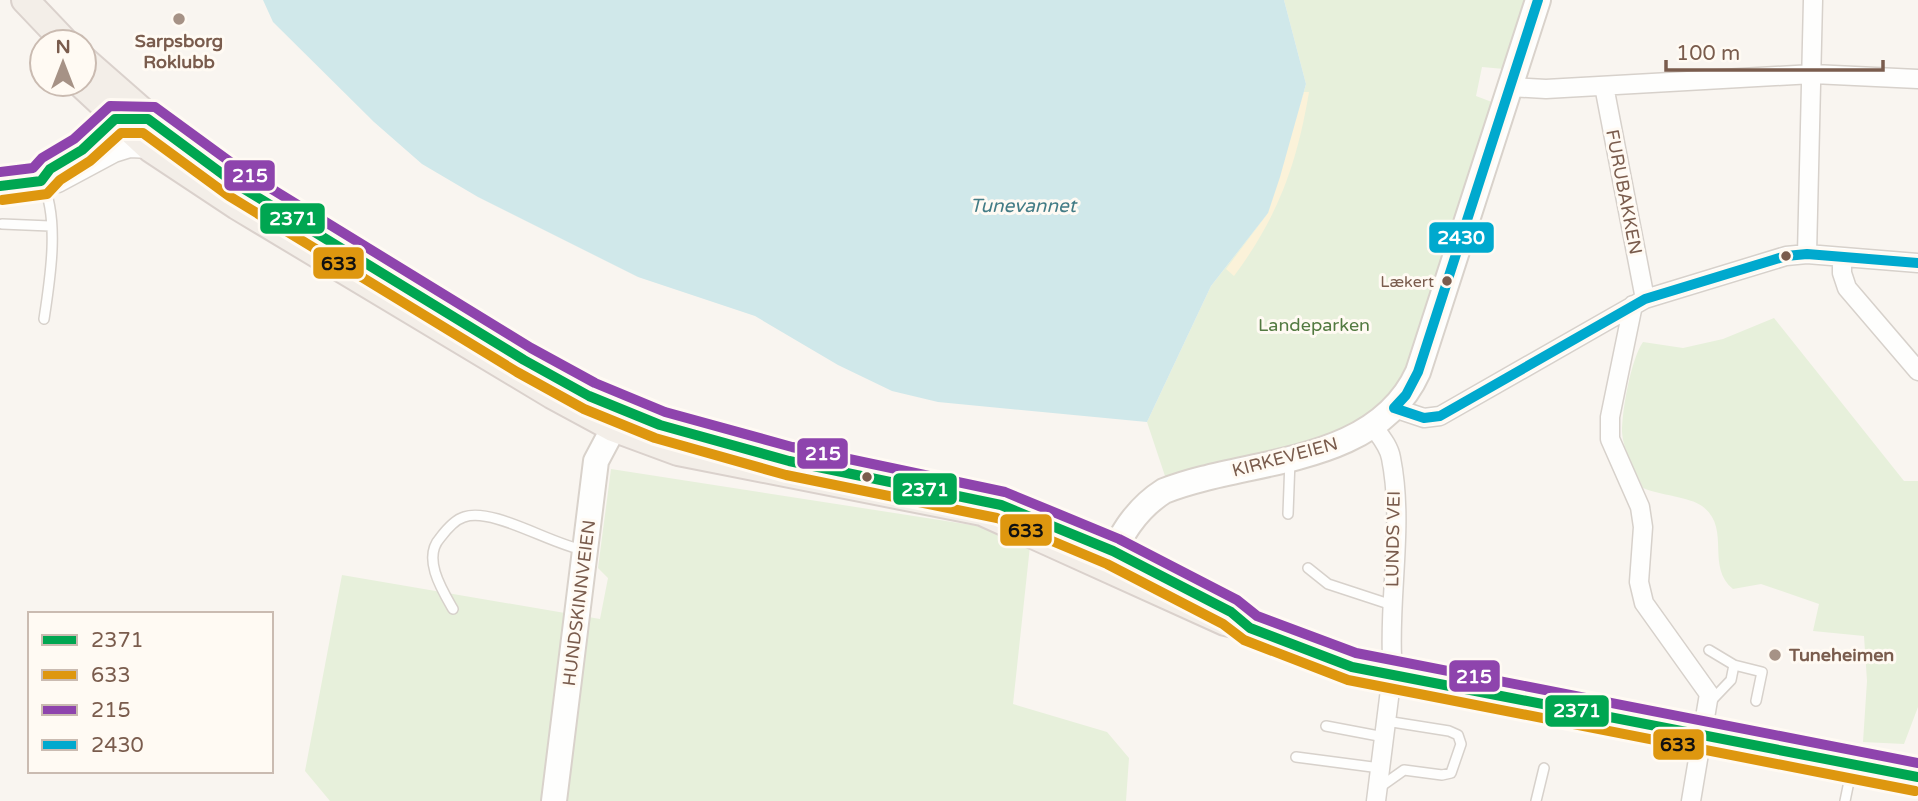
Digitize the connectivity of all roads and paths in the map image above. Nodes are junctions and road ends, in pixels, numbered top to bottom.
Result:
1 (7, 0) edge
2 (25, 0) edge
3 (1538, 0) edge
4 (1813, 0) edge
5 (29, 28) edge
6 (52, 28) edge
7 (98, 73) edge
8 (1813, 74) junction
9 (1918, 79) edge
10 (1604, 86) junction
11 (1510, 87) junction
12 (95, 98) edge
13 (115, 119) junction
14 (148, 119) junction
15 (151, 149) junction
16 (41, 181) junction
17 (0, 186) edge
18 (2, 224) edge
19 (50, 226) junction
20 (1807, 254) junction
21 (1842, 257) junction
22 (1918, 263) edge
23 (1639, 302) junction
24 (44, 318) dead end
25 (1918, 371) edge
26 (1394, 408) junction
27 (618, 420) junction
28 (1373, 426) junction
29 (1289, 457) junction
30 (1288, 514) dead end
31 (586, 550) junction
32 (1109, 559) junction
33 (1308, 568) dead end
34 (1392, 605) junction
35 (453, 609) dead end
36 (1709, 650) dead end
37 (1392, 657) dead end
38 (1734, 665) junction
39 (1390, 690) dead end
40 (1756, 701) dead end
41 (1710, 702) junction
42 (1326, 726) dead end
43 (1385, 729) junction
44 (1704, 736) junction
45 (1296, 757) dead end
46 (1853, 765) junction
47 (1380, 768) junction
48 (1544, 768) dead end
49 (1918, 777) edge
50 (1377, 795) edge
51 (554, 801) edge
52 (1536, 801) edge
53 (1691, 801) edge
54 (1845, 801) edge

1 - 5 main road
2 - 6 main road
3 - 11 street, KIRKEVEIEN
4 - 8 street
7 - 14 main road
8 - 9 street
8 - 10 street
8 - 20 street
10 - 11 street
10 - 23 street, FURUBAKKEN
11 - 26 street, KIRKEVEIEN
12 - 13 main road
13 - 14 street
13 - 15 main road
13 - 16 street
14 - 27 main road
15 - 16 street
15 - 27 main road
16 - 17 street
16 - 19 lane
18 - 19 lane
19 - 24 lane
20 - 21 street
20 - 23 street
21 - 22 street
21 - 25 street
23 - 26 street
23 - 41 street, FURUBAKKEN
26 - 28 street, KIRKEVEIEN
27 - 31 street, HUNDSKINNVEIEN
27 - 32 main road
28 - 29 street, KIRKEVEIEN
28 - 34 street, LUNDS VEI
29 - 30 lane
29 - 32 street, KIRKEVEIEN
31 - 35 lane
31 - 51 street, HUNDSKINNVEIEN
32 - 44 main road
33 - 34 lane
34 - 37 street, LUNDS VEI
36 - 38 lane
38 - 40 lane
38 - 41 lane
39 - 43 street
41 - 44 street
42 - 43 lane
43 - 47 street
43 - 50 lane
44 - 46 main road
44 - 53 street
45 - 47 lane
46 - 49 main road
46 - 54 lane
47 - 50 street
48 - 52 lane

